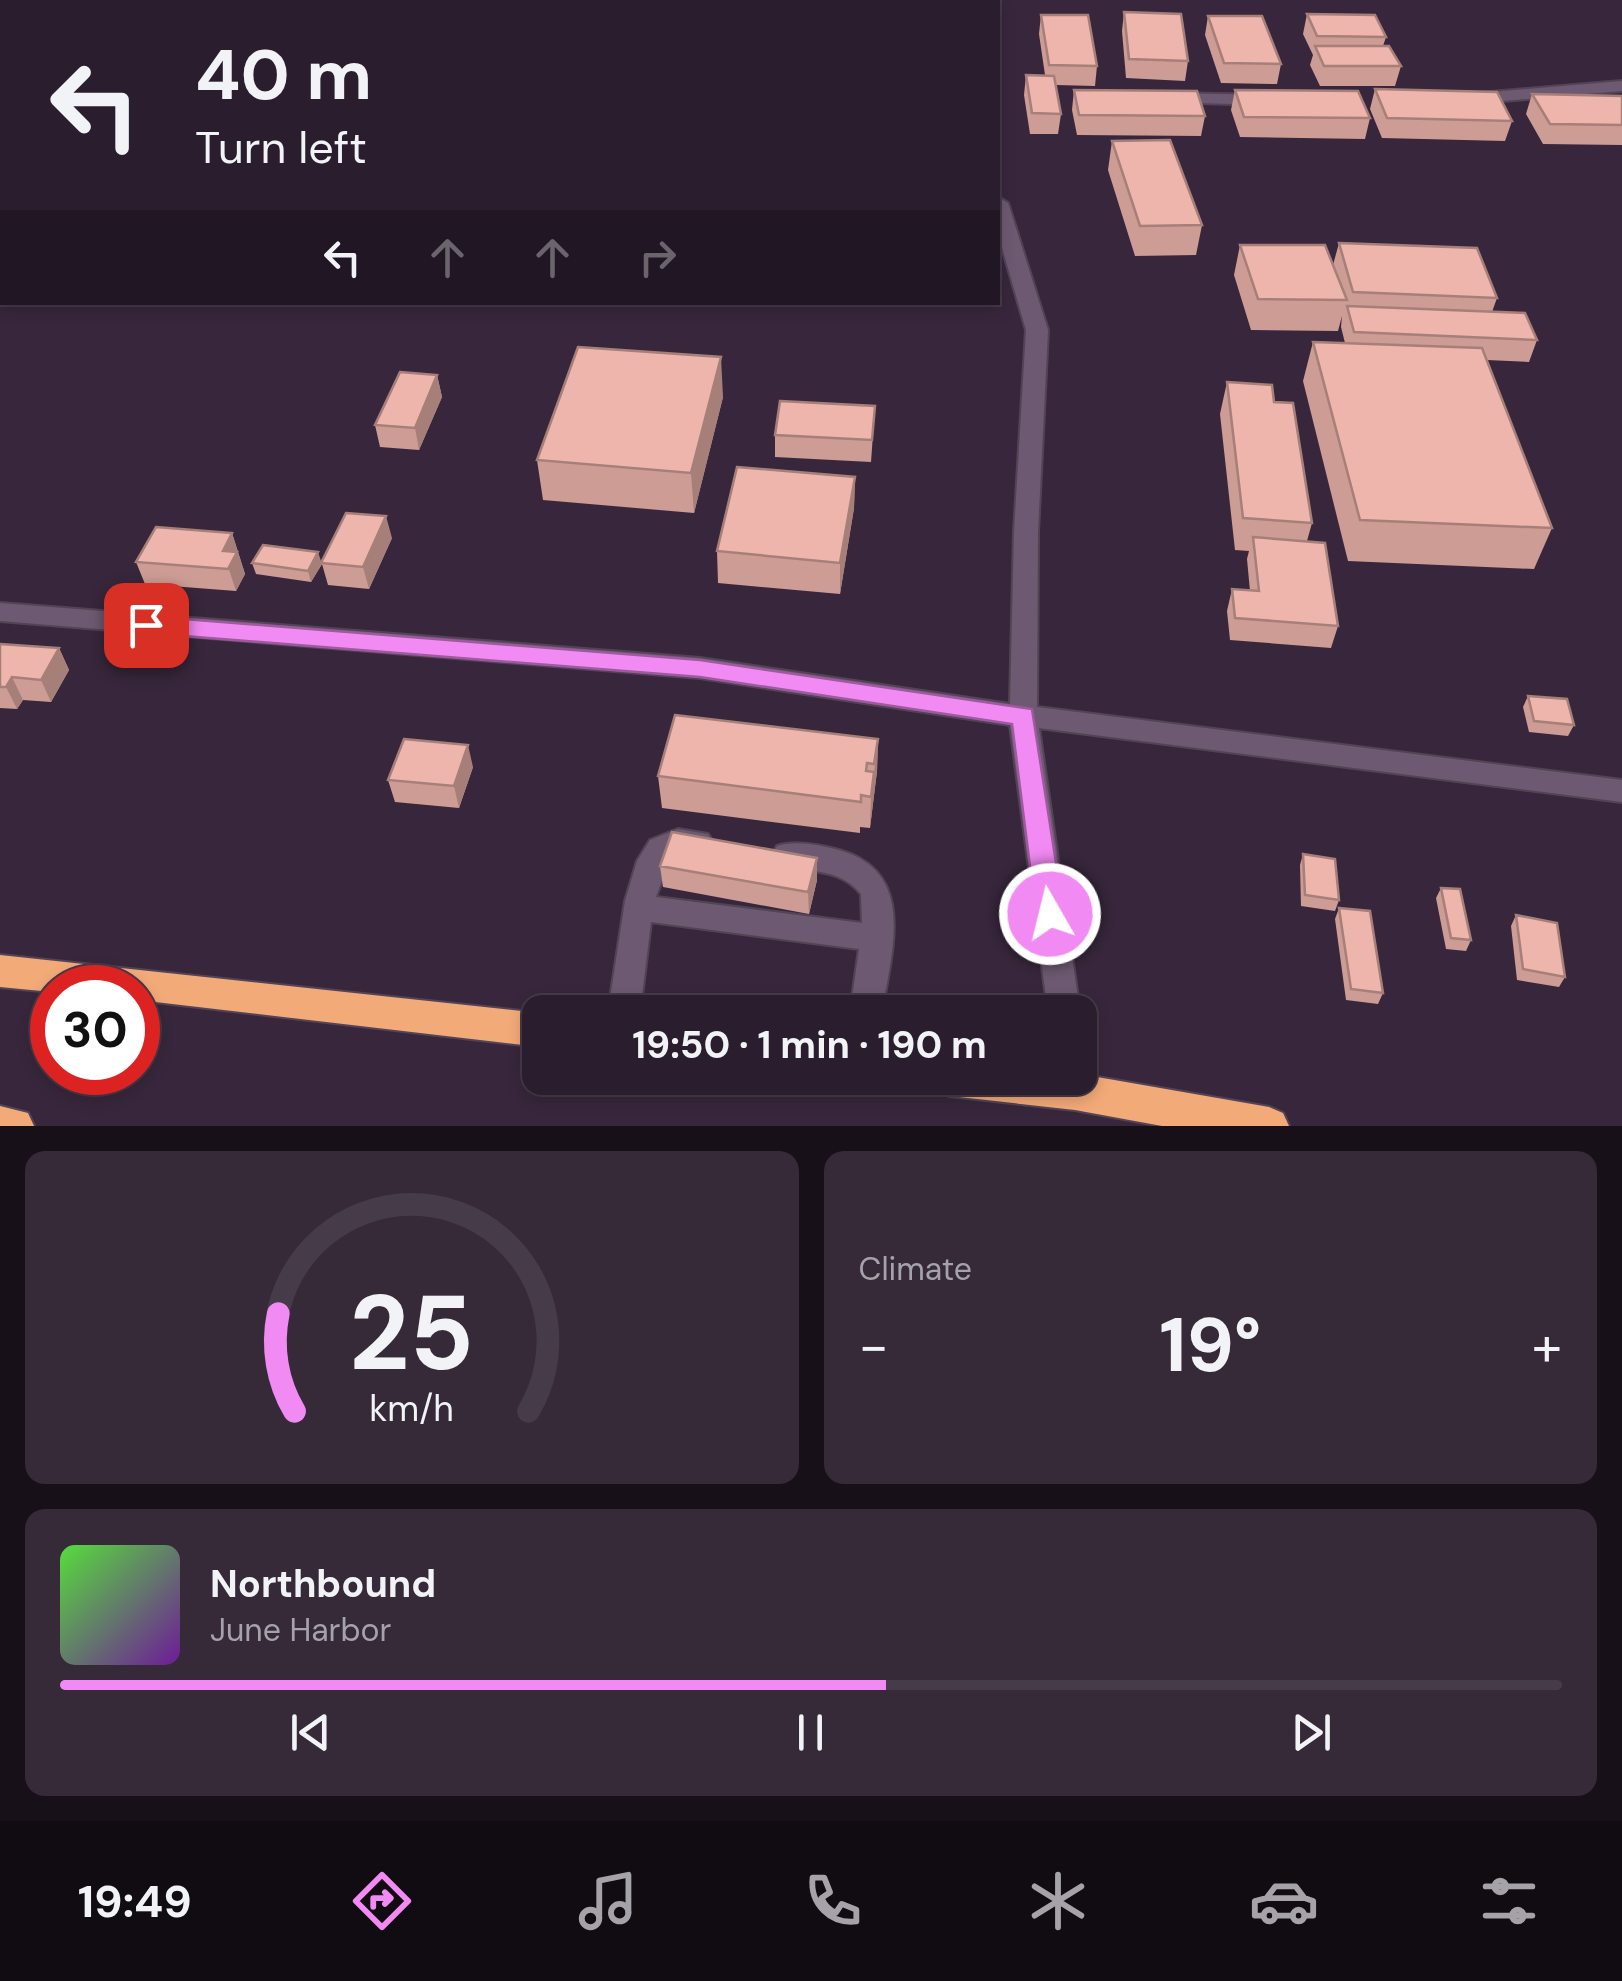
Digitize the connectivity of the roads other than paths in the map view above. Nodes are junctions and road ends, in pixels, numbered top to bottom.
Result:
1 (1622, 86) edge
2 (1142, 98) edge
3 (1456, 99) edge
4 (1292, 100) edge
5 (1000, 210) edge
6 (0, 612) edge
7 (1023, 716) junction
8 (1622, 791) edge
9 (640, 908) junction
10 (875, 938) junction
11 (0, 972) edge
12 (627, 995) edge
13 (868, 995) edge
14 (1062, 995) edge
15 (522, 1028) edge
16 (1097, 1090) edge
17 (0, 1125) edge
18 (14, 1126) edge
19 (1269, 1126) edge

1 - 3 street
2 - 4 street
5 - 7 street
6 - 7 street
7 - 8 street
7 - 14 street
9 - 10 street
9 - 10 street
9 - 12 street
10 - 13 street
11 - 15 highway
16 - 19 highway
17 - 18 highway

